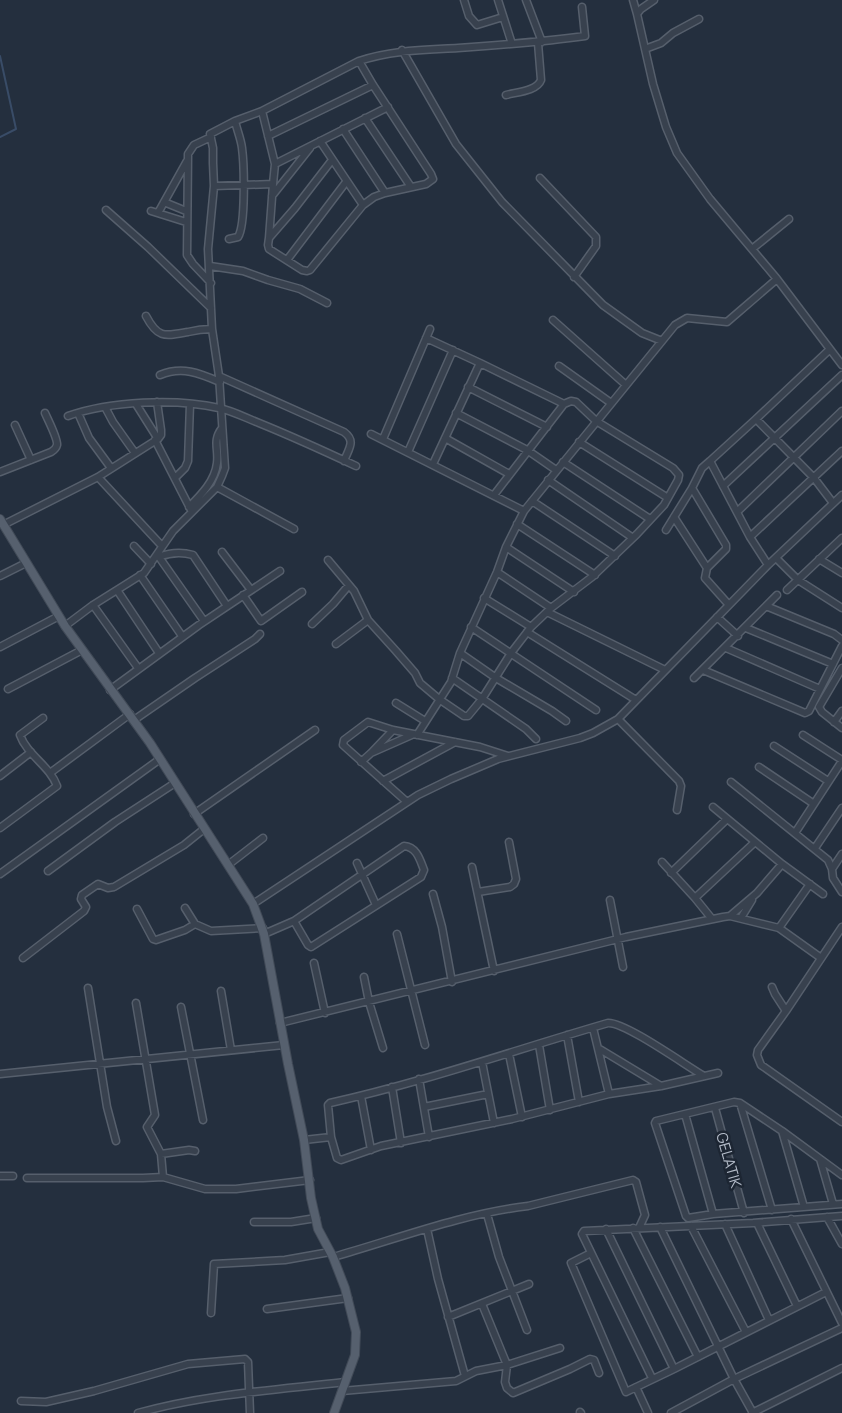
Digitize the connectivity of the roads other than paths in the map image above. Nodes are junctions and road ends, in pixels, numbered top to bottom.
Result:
1 (464, 0) edge
2 (498, 0) edge
3 (526, 0) edge
4 (633, 0) edge
5 (654, 0) edge
6 (582, 7) dead end
7 (638, 14) junction
8 (504, 17) junction
9 (699, 19) dead end
10 (540, 42) junction
11 (512, 44) junction
12 (644, 49) junction
13 (402, 50) junction
14 (359, 61) junction
15 (373, 84) junction
16 (506, 95) dead end
17 (388, 106) junction
18 (262, 111) junction
19 (366, 118) junction
20 (235, 121) junction
21 (343, 129) junction
22 (268, 136) junction
23 (211, 137) junction
24 (320, 141) junction
25 (311, 146) junction
26 (188, 160) junction
27 (332, 160) junction
28 (275, 164) junction
29 (540, 178) dead end
30 (346, 182) junction
31 (273, 184) junction
32 (244, 185) junction
33 (214, 186) junction
34 (411, 187) junction
35 (385, 193) junction
36 (272, 196) junction
37 (164, 202) junction
38 (362, 205) junction
39 (106, 210) dead end
40 (186, 211) junction
41 (789, 219) dead end
42 (186, 222) junction
43 (269, 238) junction
44 (229, 239) dead end
45 (752, 250) junction
46 (287, 260) junction
47 (210, 266) junction
48 (574, 278) junction
49 (777, 279) junction
50 (211, 283) junction
51 (327, 303) dead end
52 (211, 308) junction
53 (146, 316) dead end
54 (554, 320) dead end
55 (212, 329) junction
56 (430, 329) dead end
57 (426, 338) junction
58 (662, 341) junction
59 (453, 350) junction
60 (828, 351) dead end
61 (480, 363) junction
62 (842, 364) edge
63 (559, 366) dead end
64 (160, 374) dead end
65 (842, 375) edge
66 (219, 379) junction
67 (626, 385) junction
68 (468, 386) junction
69 (157, 402) junction
70 (611, 403) junction
71 (136, 404) junction
72 (190, 404) junction
73 (564, 404) junction
74 (105, 407) junction
75 (222, 408) junction
76 (842, 411) edge
77 (45, 413) dead end
78 (78, 413) junction
79 (456, 413) junction
80 (68, 416) dead end
81 (756, 419) junction
82 (596, 421) junction
83 (15, 425) dead end
84 (547, 427) junction
85 (222, 428) junction
86 (370, 434) dead end
87 (445, 438) junction
88 (775, 438) junction
89 (156, 439) junction
90 (383, 439) junction
91 (579, 442) junction
92 (527, 450) junction
93 (842, 451) edge
94 (408, 452) junction
95 (135, 453) junction
96 (793, 457) junction
97 (30, 460) junction
98 (344, 461) junction
99 (710, 461) junction
100 (563, 462) junction
101 (433, 464) junction
102 (356, 466) dead end
103 (111, 468) junction
104 (556, 470) junction
105 (0, 472) edge
106 (509, 474) junction
107 (98, 478) junction
108 (175, 478) junction
109 (814, 478) junction
110 (548, 480) junction
111 (724, 486) junction
112 (217, 487) junction
113 (692, 488) junction
114 (494, 495) junction
115 (842, 495) edge
116 (668, 498) junction
117 (532, 501) junction
118 (834, 503) junction
119 (190, 509) junction
120 (524, 511) junction
121 (737, 512) junction
122 (674, 517) junction
123 (650, 519) junction
124 (2, 522) edge
125 (517, 524) junction
126 (294, 529) dead end
127 (666, 530) dead end
128 (750, 537) junction
129 (633, 538) junction
130 (841, 539) edge
131 (134, 546) dead end
132 (162, 546) junction
133 (506, 547) junction
134 (222, 552) dead end
135 (158, 556) junction
136 (615, 556) junction
137 (776, 558) junction
138 (819, 559) junction
139 (328, 560) dead end
140 (26, 563) junction
141 (151, 564) junction
142 (768, 565) junction
143 (707, 568) junction
144 (280, 571) dead end
145 (497, 572) junction
146 (842, 573) edge
147 (140, 575) junction
148 (594, 575) junction
149 (0, 576) edge
150 (798, 580) junction
151 (349, 585) junction
152 (117, 590) junction
153 (251, 590) junction
154 (787, 590) dead end
155 (302, 592) dead end
156 (574, 592) junction
157 (244, 595) junction
158 (777, 595) dead end
159 (484, 598) junction
160 (93, 605) junction
161 (729, 605) junction
162 (227, 606) junction
163 (766, 606) junction
164 (842, 608) edge
165 (549, 610) junction
166 (59, 616) junction
167 (717, 617) junction
168 (368, 620) junction
169 (204, 621) junction
170 (312, 624) dead end
171 (65, 626) junction
172 (471, 627) junction
173 (746, 628) junction
174 (529, 629) junction
175 (260, 634) dead end
176 (182, 636) junction
177 (738, 636) junction
178 (842, 640) edge
179 (336, 644) dead end
180 (842, 646) edge
181 (0, 647) edge
182 (726, 648) junction
183 (82, 650) junction
184 (159, 653) junction
185 (460, 653) junction
186 (511, 654) junction
187 (833, 664) junction
188 (138, 668) junction
189 (842, 668) edge
190 (665, 670) junction
191 (703, 670) junction
192 (452, 678) junction
193 (496, 678) junction
194 (694, 678) dead end
195 (8, 689) dead end
196 (820, 689) junction
197 (110, 690) junction
198 (439, 699) junction
199 (482, 699) junction
200 (636, 700) junction
201 (396, 703) dead end
202 (596, 710) dead end
203 (842, 711) edge
204 (132, 717) junction
205 (43, 718) dead end
206 (618, 719) junction
207 (425, 721) junction
208 (566, 722) dead end
209 (834, 722) junction
210 (842, 728) edge
211 (315, 730) dead end
212 (393, 730) junction
213 (415, 734) junction
214 (803, 735) dead end
215 (536, 739) dead end
216 (456, 742) junction
217 (774, 746) dead end
218 (31, 752) junction
219 (371, 754) junction
220 (510, 756) junction
221 (160, 759) junction
222 (842, 760) edge
223 (361, 762) junction
224 (758, 767) dead end
225 (50, 773) junction
226 (0, 776) edge
227 (383, 781) junction
228 (828, 781) junction
229 (731, 782) dead end
230 (175, 783) junction
231 (407, 802) junction
232 (814, 804) junction
233 (713, 807) dead end
234 (842, 808) edge
235 (678, 810) dead end
236 (194, 814) junction
237 (727, 819) junction
238 (0, 828) edge
239 (204, 829) junction
240 (795, 833) junction
241 (263, 838) dead end
242 (509, 842) dead end
243 (755, 842) junction
244 (815, 848) junction
245 (842, 854) edge
246 (662, 862) dead end
247 (357, 863) dead end
248 (782, 864) junction
249 (228, 865) junction
250 (472, 867) dead end
251 (832, 868) junction
252 (48, 871) dead end
253 (671, 872) junction
254 (362, 873) junction
255 (0, 874) edge
256 (810, 884) junction
257 (478, 892) junction
258 (842, 892) edge
259 (757, 893) junction
260 (433, 894) dead end
261 (823, 894) dead end
262 (695, 898) junction
263 (610, 900) dead end
264 (253, 904) junction
265 (376, 905) junction
266 (185, 908) dead end
267 (138, 909) dead end
268 (730, 916) junction
269 (741, 918) junction
270 (712, 919) junction
271 (294, 921) junction
272 (195, 924) junction
273 (842, 927) edge
274 (780, 928) junction
275 (264, 931) junction
276 (397, 934) dead end
277 (622, 939) junction
278 (23, 958) dead end
279 (821, 958) junction
280 (314, 963) dead end
281 (623, 967) dead end
282 (494, 971) junction
283 (364, 977) dead end
284 (452, 982) junction
285 (88, 988) dead end
286 (772, 988) dead end
287 (221, 991) dead end
288 (411, 992) junction
289 (369, 1002) junction
290 (136, 1003) dead end
291 (181, 1007) dead end
292 (786, 1011) junction
293 (326, 1012) junction
294 (280, 1023) junction
295 (593, 1028) junction
296 (567, 1035) junction
297 (284, 1045) junction
298 (425, 1045) dead end
299 (539, 1045) junction
300 (383, 1048) dead end
301 (598, 1048) junction
302 (231, 1050) junction
303 (189, 1054) junction
304 (510, 1054) junction
305 (145, 1059) junction
306 (482, 1062) junction
307 (101, 1064) junction
308 (718, 1073) dead end
309 (0, 1074) edge
310 (704, 1076) junction
311 (419, 1080) junction
312 (661, 1086) junction
313 (392, 1088) junction
314 (488, 1094) junction
315 (609, 1094) junction
316 (361, 1096) junction
317 (579, 1102) junction
318 (740, 1103) junction
319 (424, 1107) junction
320 (715, 1108) junction
321 (550, 1110) junction
322 (685, 1114) junction
323 (522, 1117) junction
324 (202, 1120) dead end
325 (842, 1122) edge
326 (494, 1123) junction
327 (782, 1131) junction
328 (331, 1137) junction
329 (429, 1137) junction
330 (304, 1140) junction
331 (116, 1142) dead end
332 (401, 1142) junction
333 (372, 1150) junction
334 (195, 1151) dead end
335 (162, 1154) junction
336 (820, 1159) junction
337 (0, 1175) edge
338 (842, 1175) edge
339 (13, 1176) dead end
340 (163, 1177) junction
341 (27, 1178) dead end
342 (310, 1180) junction
343 (833, 1204) junction
344 (842, 1204) edge
345 (804, 1208) junction
346 (772, 1210) junction
347 (744, 1213) junction
348 (487, 1214) junction
349 (714, 1214) junction
350 (842, 1216) edge
351 (828, 1217) junction
352 (316, 1218) junction
353 (791, 1219) junction
354 (254, 1222) dead end
355 (757, 1223) junction
356 (725, 1224) junction
357 (691, 1226) junction
358 (660, 1227) junction
359 (636, 1228) junction
360 (426, 1229) junction
361 (606, 1229) junction
362 (842, 1244) edge
363 (591, 1253) junction
364 (331, 1254) junction
365 (529, 1284) dead end
366 (511, 1291) junction
367 (826, 1292) junction
368 (348, 1298) junction
369 (482, 1304) junction
370 (797, 1306) junction
371 (267, 1309) dead end
372 (211, 1313) dead end
373 (448, 1317) junction
374 (769, 1320) junction
375 (842, 1323) edge
376 (842, 1328) edge
377 (527, 1330) dead end
378 (746, 1332) junction
379 (719, 1346) junction
380 (560, 1348) dead end
381 (698, 1357) junction
382 (507, 1365) junction
383 (842, 1368) edge
384 (674, 1369) junction
385 (599, 1373) dead end
386 (465, 1376) junction
387 (652, 1378) junction
388 (734, 1379) junction
389 (345, 1382) junction
390 (636, 1387) junction
391 (342, 1391) junction
392 (248, 1392) junction
393 (21, 1401) dead end
394 (138, 1413) edge
395 (250, 1413) edge
396 (334, 1413) edge
397 (648, 1413) edge
398 (671, 1413) edge
399 (752, 1413) edge

1 - 8 street
2 - 8 street
3 - 10 street
4 - 7 street
5 - 7 street
6 - 10 street
7 - 12 street
8 - 11 street
9 - 12 street
10 - 11 street
10 - 16 street
11 - 13 street
12 - 45 street
13 - 14 street
13 - 48 street
14 - 15 street
14 - 18 street
15 - 17 street
15 - 22 street
17 - 19 street
17 - 34 street
18 - 20 street
18 - 22 street
19 - 21 street
19 - 34 street
20 - 23 street
20 - 32 street
21 - 24 street
21 - 35 street
22 - 28 street
23 - 26 street
23 - 33 street
24 - 25 street
24 - 27 street
25 - 28 street
25 - 36 street
26 - 37 street
26 - 40 street
27 - 30 street
27 - 43 street
28 - 31 street
29 - 48 street
30 - 38 street
30 - 46 street
31 - 32 street
31 - 36 street
32 - 33 street
32 - 44 street
33 - 47 street
34 - 35 street
35 - 38 street
36 - 43 street
37 - 40 street
37 - 42 street
38 - 46 street
39 - 52 street
40 - 42 street
41 - 45 street
42 - 50 street
43 - 46 street
45 - 49 street
47 - 50 street
47 - 51 street
48 - 58 street
49 - 58 street
49 - 62 street
50 - 52 street
52 - 55 street
53 - 55 street
54 - 67 street
55 - 66 street
56 - 57 street
57 - 59 street
57 - 90 street
58 - 67 street
59 - 61 street
59 - 94 street
60 - 81 street
61 - 68 street
61 - 73 street
63 - 70 street
64 - 66 street
65 - 88 street
66 - 75 street
66 - 98 street
67 - 70 street
68 - 79 street
68 - 84 street
69 - 71 street
69 - 72 street
69 - 89 street
70 - 82 street
71 - 74 street
71 - 89 street
72 - 75 street
72 - 108 street
73 - 82 street
73 - 84 street
74 - 78 street
74 - 95 street
75 - 85 street
75 - 98 street
76 - 96 street
77 - 97 street
78 - 80 street
78 - 103 street
79 - 87 street
79 - 92 street
81 - 88 street
81 - 99 street
82 - 91 street
82 - 116 street
83 - 97 street
84 - 92 street
85 - 112 street
85 - 119 street
86 - 90 street
87 - 101 street
87 - 106 street
88 - 96 street
88 - 111 street
89 - 95 street
89 - 108 street
90 - 94 street
91 - 100 street
91 - 116 street
92 - 104 street
92 - 106 street
93 - 109 street
94 - 101 street
95 - 103 street
96 - 109 street
96 - 121 street
97 - 105 street
98 - 102 street
99 - 111 street
99 - 113 street
100 - 104 street
100 - 123 street
101 - 114 street
103 - 107 street
104 - 110 street
106 - 114 street
107 - 124 street
107 - 132 street
108 - 119 street
109 - 118 street
109 - 128 street
110 - 117 street
110 - 129 street
111 - 121 street
112 - 119 street
112 - 126 street
113 - 122 street
113 - 143 street
114 - 120 street
115 - 118 street
116 - 123 street
117 - 120 street
117 - 136 street
118 - 137 street
119 - 132 street
120 - 125 street
121 - 128 street
122 - 127 street
122 - 143 street
123 - 129 street
124 - 140 main road
125 - 133 street
125 - 148 street
128 - 142 street
129 - 136 street
130 - 138 street
131 - 141 street
132 - 135 street
133 - 145 street
133 - 156 street
134 - 153 street
135 - 141 street
135 - 162 street
135 - 169 street
136 - 148 street
137 - 142 street
137 - 150 street
138 - 146 street
138 - 150 street
139 - 151 street
140 - 149 street
140 - 166 main road
141 - 147 street
142 - 161 street
143 - 161 street
144 - 153 street
145 - 159 street
145 - 165 street
147 - 152 street
147 - 176 street
148 - 156 street
150 - 154 street
150 - 164 street
151 - 168 street
151 - 170 street
152 - 160 street
152 - 184 street
153 - 157 street
155 - 157 street
156 - 165 street
157 - 162 street
158 - 163 street
159 - 172 street
159 - 174 street
160 - 171 street
160 - 188 street
161 - 167 street
162 - 169 street
163 - 173 street
163 - 178 street
165 - 174 street
165 - 190 street
166 - 171 main road
166 - 181 street
167 - 177 street
167 - 190 street
168 - 179 street
168 - 198 street
169 - 176 street
171 - 183 main road
172 - 185 street
172 - 186 street
173 - 177 street
173 - 187 street
174 - 186 street
174 - 200 street
175 - 204 street
176 - 184 street
177 - 182 street
180 - 187 street
182 - 191 street
182 - 196 street
183 - 195 street
183 - 197 main road
184 - 188 street
185 - 192 street
185 - 193 street
186 - 193 street
186 - 202 street
187 - 196 street
188 - 197 street
189 - 209 street
190 - 200 street
191 - 194 street
191 - 196 street
192 - 198 street
192 - 199 street
193 - 199 street
193 - 208 street
197 - 204 main road
198 - 199 street
198 - 207 street
199 - 215 street
200 - 206 street
201 - 207 street
203 - 209 street
204 - 221 main road
204 - 225 street
205 - 218 street
206 - 220 street
206 - 235 street
207 - 213 street
209 - 210 street
211 - 236 street
212 - 213 street
212 - 219 street
212 - 223 street
213 - 216 street
213 - 219 street
214 - 222 street
216 - 220 street
216 - 227 street
217 - 228 street
218 - 225 street
218 - 226 street
219 - 223 street
220 - 231 street
221 - 230 main road
221 - 255 street
222 - 228 street
223 - 227 street
224 - 232 street
225 - 238 street
227 - 231 street
228 - 232 street
229 - 240 street
230 - 236 main road
230 - 252 street
231 - 264 street
232 - 240 street
233 - 237 street
234 - 244 street
236 - 239 main road
237 - 243 street
237 - 253 street
239 - 249 main road
239 - 278 street
240 - 244 street
241 - 249 street
242 - 257 street
243 - 248 street
243 - 262 street
244 - 251 street
245 - 251 street
246 - 253 street
247 - 254 street
248 - 256 street
248 - 259 street
249 - 264 main road
250 - 257 street
251 - 258 street
253 - 262 street
254 - 265 street
254 - 265 street
254 - 271 street
256 - 261 street
256 - 274 street
257 - 282 street
259 - 268 street
259 - 269 street
260 - 284 street
262 - 270 street
263 - 277 street
264 - 275 main road
265 - 271 street
266 - 272 street
267 - 272 street
268 - 269 street
268 - 270 street
269 - 274 street
270 - 277 street
271 - 275 street
272 - 275 street
273 - 279 street
274 - 279 street
275 - 294 main road
276 - 288 street
277 - 281 street
277 - 282 street
279 - 292 street
280 - 293 street
282 - 284 street
283 - 289 street
284 - 288 street
285 - 307 street
286 - 292 street
287 - 302 street
288 - 289 street
288 - 298 street
289 - 293 street
289 - 300 street
290 - 305 street
291 - 303 street
292 - 325 street
293 - 294 street
294 - 297 main road
295 - 296 street
295 - 301 street
295 - 310 street
296 - 299 street
296 - 317 street
297 - 302 street
297 - 330 main road
299 - 304 street
299 - 321 street
301 - 312 street
301 - 315 street
302 - 303 street
303 - 305 street
303 - 324 street
304 - 306 street
304 - 323 street
305 - 307 street
305 - 335 street
306 - 311 street
306 - 314 street
307 - 309 street
307 - 331 street
308 - 310 street
310 - 312 street
311 - 313 street
311 - 319 street
312 - 315 street
313 - 316 street
313 - 332 street
314 - 319 street
314 - 326 street
315 - 317 street
316 - 328 street
316 - 333 street
317 - 321 street
318 - 320 street
318 - 327 street
318 - 346 street
319 - 329 street
320 - 322 street
320 - 347 street, GELATIK
321 - 323 street
322 - 349 street
322 - 349 street
323 - 326 street
326 - 329 street
327 - 336 street
327 - 345 street
328 - 330 street
328 - 333 street
329 - 332 street
330 - 342 main road
332 - 333 street
334 - 335 street
335 - 340 street
336 - 338 street
336 - 343 street
337 - 339 street
340 - 341 street
340 - 342 street
342 - 352 main road
343 - 344 street
343 - 345 street
345 - 346 street
346 - 347 street
347 - 349 street
348 - 359 street
348 - 360 street
348 - 366 street
350 - 351 street
351 - 353 street
351 - 362 street
352 - 354 street
352 - 364 main road
353 - 355 street
353 - 367 street
355 - 356 street
355 - 370 street
356 - 357 street
356 - 374 street
357 - 358 street
357 - 378 street
358 - 359 street
358 - 379 street
359 - 361 street
359 - 381 street
360 - 364 street
360 - 373 street
361 - 363 street
361 - 384 street
363 - 387 street
363 - 390 street
364 - 368 main road
364 - 372 street
365 - 366 street
366 - 369 street
366 - 377 street
367 - 370 street
367 - 375 street
368 - 371 street
368 - 389 main road
369 - 373 street
369 - 382 street
370 - 374 street
373 - 386 street
374 - 378 street
376 - 388 street
378 - 379 street
379 - 381 street
379 - 388 street
380 - 382 street
381 - 384 street
382 - 385 street
382 - 386 street
383 - 399 street
384 - 387 street
386 - 391 street
387 - 390 street
388 - 398 street
388 - 399 street
389 - 391 main road
389 - 392 street
390 - 397 street
391 - 396 main road
392 - 393 street
392 - 394 street
392 - 395 street

